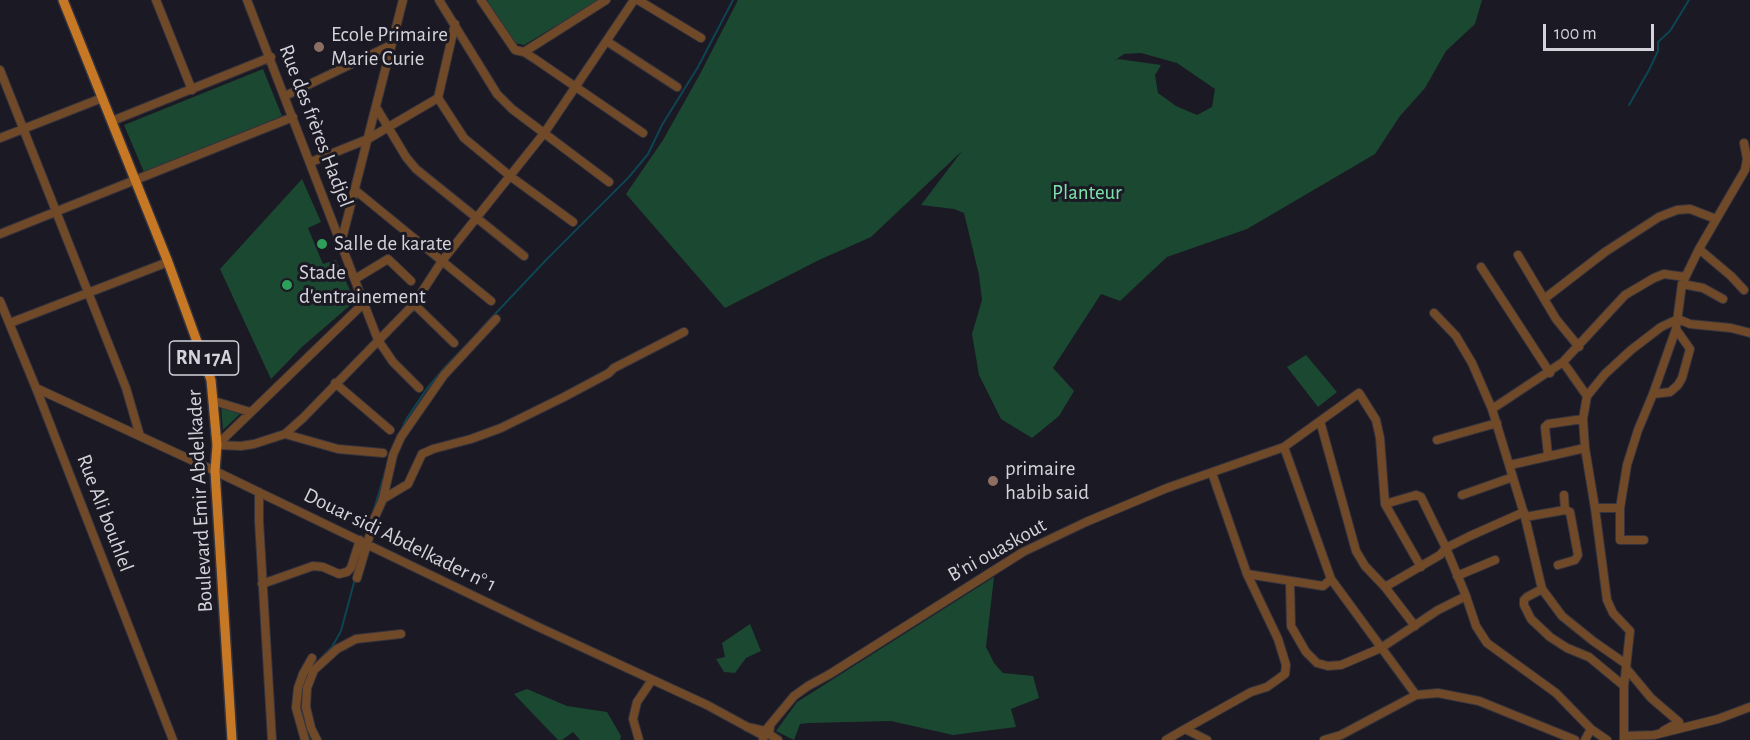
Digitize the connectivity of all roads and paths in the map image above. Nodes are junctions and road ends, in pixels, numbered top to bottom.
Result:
1 (63, 0) edge
2 (156, 0) edge
3 (247, 0) edge
4 (402, 0) edge
5 (439, 0) edge
6 (481, 0) edge
7 (606, 0) edge
8 (636, 0) edge
9 (455, 24) junction
10 (701, 38) dead end
11 (608, 42) junction
12 (391, 45) junction
13 (524, 52) junction
14 (271, 57) junction
15 (0, 70) edge
16 (577, 87) junction
17 (677, 87) dead end
18 (192, 90) junction
19 (285, 96) junction
20 (102, 98) junction
21 (438, 98) junction
22 (376, 107) junction
23 (293, 117) junction
24 (112, 121) junction
25 (390, 127) junction
26 (24, 129) junction
27 (544, 132) junction
28 (643, 134) dead end
29 (0, 138) edge
30 (368, 139) junction
31 (1744, 143) dead end
32 (310, 162) junction
33 (510, 176) junction
34 (136, 180) junction
35 (609, 182) dead end
36 (355, 190) junction
37 (57, 211) junction
38 (476, 219) junction
39 (1716, 219) junction
40 (573, 222) dead end
41 (0, 234) edge
42 (341, 243) junction
43 (1699, 249) junction
44 (1518, 255) dead end
45 (524, 256) dead end
46 (442, 261) junction
47 (168, 262) junction
48 (1481, 267) dead end
49 (355, 279) junction
50 (411, 281) dead end
51 (1683, 281) junction
52 (1744, 290) dead end
53 (88, 292) junction
54 (1544, 298) junction
55 (1723, 299) dead end
56 (0, 301) edge
57 (491, 301) dead end
58 (364, 303) junction
59 (414, 304) junction
60 (1434, 313) dead end
61 (496, 319) dead end
62 (1677, 319) junction
63 (10, 323) junction
64 (1676, 329) junction
65 (684, 332) dead end
66 (1750, 333) edge
67 (378, 340) junction
68 (454, 343) dead end
69 (1579, 347) junction
70 (1563, 362) junction
71 (1550, 373) junction
72 (335, 383) junction
73 (36, 388) junction
74 (419, 388) dead end
75 (1653, 394) junction
76 (1587, 396) junction
77 (214, 401) junction
78 (1492, 409) junction
79 (250, 412) junction
80 (1583, 419) junction
81 (1320, 421) junction
82 (1497, 423) junction
83 (390, 430) dead end
84 (285, 434) junction
85 (140, 436) junction
86 (1437, 440) dead end
87 (217, 445) junction
88 (1284, 447) junction
89 (1585, 448) junction
90 (383, 453) dead end
91 (1548, 455) junction
92 (1510, 465) junction
93 (215, 471) junction
94 (1212, 473) junction
95 (1513, 477) junction
96 (259, 492) junction
97 (1462, 495) dead end
98 (1564, 495) dead end
99 (383, 499) junction
100 (1385, 504) junction
101 (1595, 508) junction
102 (1620, 508) junction
103 (1565, 510) junction
104 (1525, 515) junction
105 (1644, 540) dead end
106 (364, 542) junction
107 (1446, 548) junction
108 (1495, 560) dead end
109 (1558, 564) dead end
110 (1421, 567) junction
111 (1247, 574) junction
112 (1457, 576) junction
113 (357, 578) dead end
114 (1331, 579) junction
115 (1290, 583) junction
116 (262, 584) junction
117 (1385, 587) junction
118 (1542, 589) junction
119 (1466, 596) junction
120 (1415, 626) junction
121 (402, 634) dead end
122 (1381, 648) junction
123 (312, 658) dead end
124 (1626, 666) junction
125 (652, 680) junction
126 (1624, 686) junction
127 (1416, 695) junction
128 (1750, 707) edge
129 (1185, 729) junction
130 (1591, 729) junction
131 (1654, 735) junction
132 (769, 736) edge
133 (1338, 738) edge
134 (1624, 738) edge
135 (173, 740) edge
136 (232, 740) edge
137 (272, 740) edge
138 (305, 740) edge
139 (317, 740) edge
140 (639, 740) edge
141 (1166, 740) edge
142 (1205, 740) edge
143 (1324, 740) edge
144 (1575, 740) edge
145 (1585, 740) edge
146 (1606, 740) edge

1 - 20 main road, Boulevard Emir Abdelkader / RN 17A
2 - 18 street
3 - 14 street, Rue des frères Hadjel
4 - 12 street
5 - 9 street
6 - 13 street
7 - 13 street
8 - 10 street
8 - 11 street
9 - 21 street
9 - 27 street
11 - 16 street
11 - 17 street
12 - 19 street
12 - 22 street
13 - 16 street
14 - 18 street
14 - 19 street, Rue des frères Hadjel
15 - 26 street
16 - 27 street
16 - 28 street
18 - 24 street
19 - 23 street, Rue des frères Hadjel
20 - 24 main road, Boulevard Emir Abdelkader / RN 17A
20 - 26 street
21 - 25 street
21 - 33 street
22 - 25 street
22 - 30 street
23 - 32 street, Rue des frères Hadjel
23 - 34 street
24 - 34 main road, Boulevard Emir Abdelkader / RN 17A
25 - 30 street
25 - 38 street
26 - 29 street
26 - 37 street
27 - 33 street
27 - 35 street
30 - 32 street
30 - 36 street
31 - 39 street
32 - 42 street, Rue des frères Hadjel
33 - 38 street
33 - 40 street
34 - 37 street
34 - 47 main road, Boulevard Emir Abdelkader / RN 17A
36 - 42 street
36 - 46 street
37 - 41 street
37 - 53 street
38 - 45 street
38 - 46 street
39 - 43 street
39 - 54 street
42 - 49 street, Rue des frères Hadjel
43 - 51 street
43 - 52 street
44 - 54 street
46 - 57 street
46 - 59 street
47 - 53 street
47 - 77 main road, Boulevard Emir Abdelkader / RN 17A
48 - 71 street
49 - 50 street
49 - 58 street, Rue des frères Hadjel
51 - 55 street
51 - 62 street
51 - 69 street
53 - 63 street
53 - 85 street
54 - 69 street
56 - 63 street, Rue Ali bouhlel
58 - 67 street, Rue des frères Hadjel
58 - 79 street
59 - 67 street
59 - 68 street
60 - 78 street
61 - 99 street
62 - 64 street
62 - 66 street
62 - 76 street
63 - 73 street, Rue Ali bouhlel
64 - 75 street
64 - 75 street
65 - 99 street
67 - 72 street
67 - 74 street, Rue des frères Hadjel
69 - 70 street
70 - 71 street
70 - 76 street
71 - 78 street
72 - 83 street
72 - 84 street
73 - 85 street, Douar sidi Abdelkader n° 1
73 - 135 street, Rue Ali bouhlel
75 - 102 street
76 - 80 street
77 - 79 street
77 - 87 main road, Boulevard Emir Abdelkader / RN 17A
78 - 82 street
79 - 87 street
80 - 89 street
80 - 91 street
81 - 88 street, B'ni ouaskout
81 - 100 street, B'ni ouaskout
81 - 117 street
82 - 86 street
82 - 92 street
84 - 87 street
84 - 90 street
85 - 93 street, Douar sidi Abdelkader n° 1
87 - 93 main road, Boulevard Emir Abdelkader / RN 17A
88 - 94 street, B'ni ouaskout
88 - 114 street
89 - 91 street
89 - 101 street
91 - 92 street
92 - 95 street
93 - 96 street, Douar sidi Abdelkader n° 1
93 - 136 main road, Boulevard Emir Abdelkader / RN 17A
94 - 111 street
94 - 132 street, B'ni ouaskout
95 - 97 street
95 - 104 street
96 - 106 street, Douar sidi Abdelkader n° 1
96 - 116 street
98 - 103 street
99 - 106 street
100 - 107 street
100 - 110 street
101 - 102 street
101 - 124 street
102 - 105 street
103 - 104 street
103 - 109 street
104 - 107 street
104 - 118 street
106 - 113 street
106 - 116 street
106 - 125 street, Douar sidi Abdelkader n° 1
107 - 110 street
107 - 112 street
108 - 112 street
110 - 117 street
111 - 115 street
111 - 129 street
112 - 119 street
114 - 115 street
114 - 122 street
115 - 122 street
116 - 137 street
117 - 120 street
118 - 124 street
118 - 126 street
119 - 120 street
119 - 130 street
120 - 122 street
121 - 139 street
122 - 127 street
123 - 138 street
124 - 126 street
124 - 131 street
125 - 132 street, Douar sidi Abdelkader n° 1
125 - 140 street
126 - 134 street
127 - 133 street
127 - 144 street
128 - 131 street
129 - 141 street
129 - 142 street
130 - 145 street
130 - 146 street
131 - 134 street
133 - 143 street

